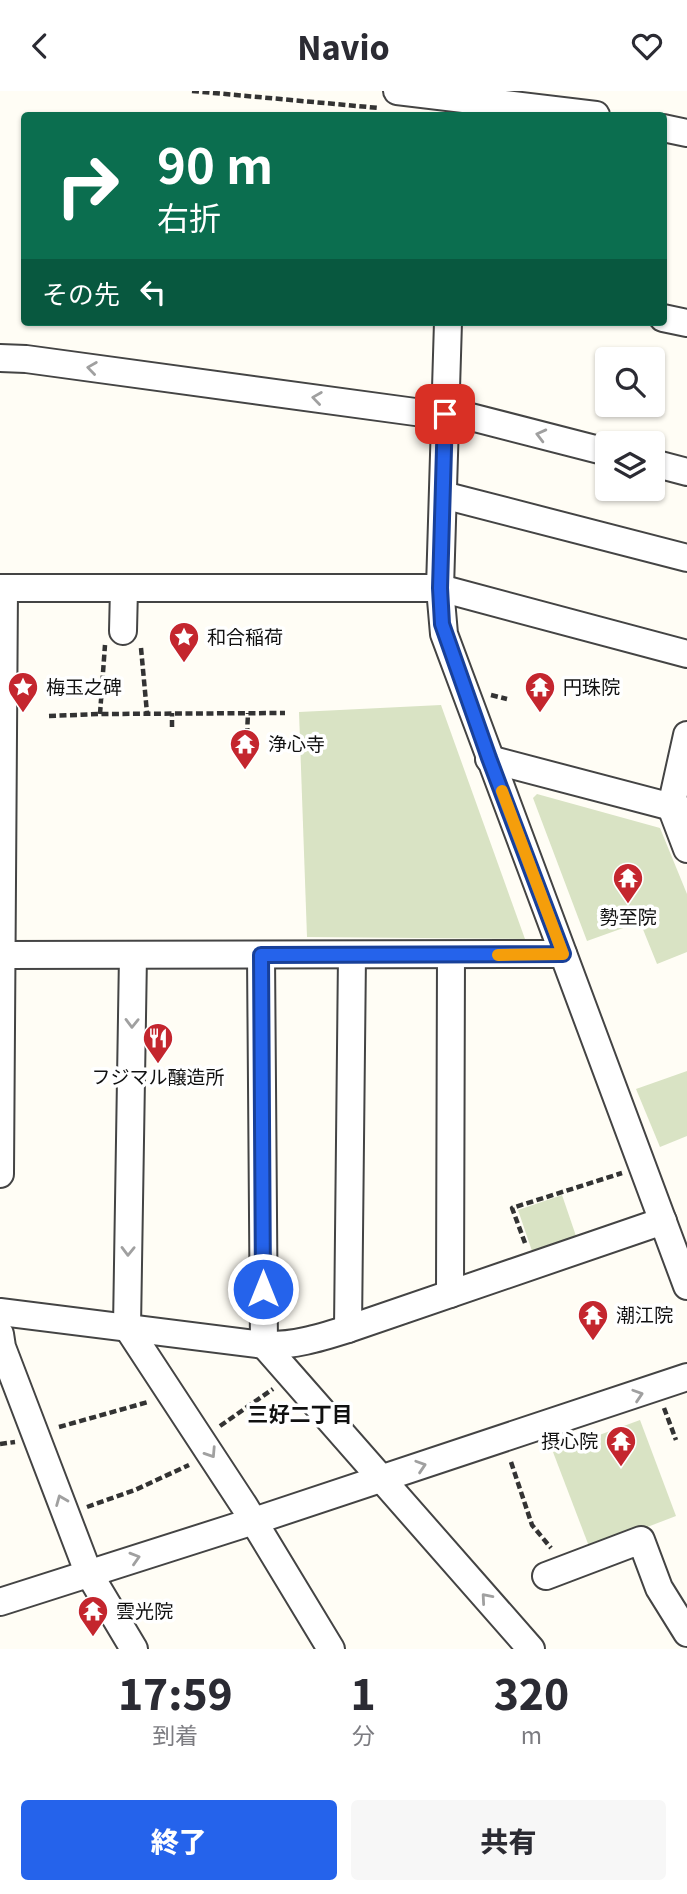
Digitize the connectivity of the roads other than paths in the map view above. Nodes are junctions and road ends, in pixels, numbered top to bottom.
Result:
1 (391, 100) edge
2 (454, 101) edge
3 (566, 112) edge
4 (667, 129) edge
5 (687, 133) edge
6 (667, 319) edge
7 (687, 323) edge
8 (448, 326) edge
9 (0, 358) edge
10 (445, 414) junction
11 (595, 449) edge
12 (665, 466) edge
13 (687, 472) edge
14 (443, 495) junction
15 (687, 558) edge
16 (2, 588) edge
17 (124, 588) junction
18 (440, 588) junction
19 (123, 631) road end
20 (687, 654) edge
21 (2, 717) edge
22 (687, 735) edge
23 (489, 758) junction
24 (679, 809) edge
25 (1, 810) edge
26 (687, 849) edge
27 (563, 954) junction
28 (2, 955) junction
29 (132, 955) junction
30 (261, 955) junction
31 (352, 955) junction
32 (451, 955) junction
33 (0, 1174) edge
34 (663, 1221) junction
35 (687, 1286) edge
36 (450, 1294) junction
37 (0, 1311) edge
38 (127, 1328) junction
39 (348, 1329) junction
40 (0, 1334) edge
41 (264, 1345) junction
42 (687, 1377) edge
43 (382, 1480) junction
44 (254, 1521) junction
45 (88, 1572) junction
46 (556, 1572) road end
47 (0, 1602) edge
48 (687, 1633) edge
49 (134, 1649) edge
50 (331, 1649) edge
51 (531, 1649) edge

1 - 2 street
2 - 3 street
4 - 5 street
6 - 7 street
8 - 10 street
10 -> 9 street
11 -> 10 street
10 - 14 street
12 - 13 street
14 - 15 street
14 - 18 street
16 - 17 street
16 - 21 street
17 - 18 street
17 - 19 street
18 - 20 street
18 - 23 street
21 - 25 street
22 - 24 street
23 - 24 street
23 - 27 street
24 - 26 street
25 - 28 street
27 - 32 street
27 - 34 street
28 - 29 street
28 - 33 street
29 - 30 street
29 -> 38 street
30 - 31 street
30 - 41 street
31 - 32 street
31 - 39 street
32 - 36 street
34 - 35 street
34 - 36 street
36 - 39 street
37 - 38 street
38 - 41 street
38 - 44 street
39 - 41 street
45 -> 40 street
41 - 43 street
43 -> 42 street
43 - 44 street
51 -> 43 street
45 -> 44 street
44 - 50 street
45 - 47 street
45 - 49 street
46 - 48 street

